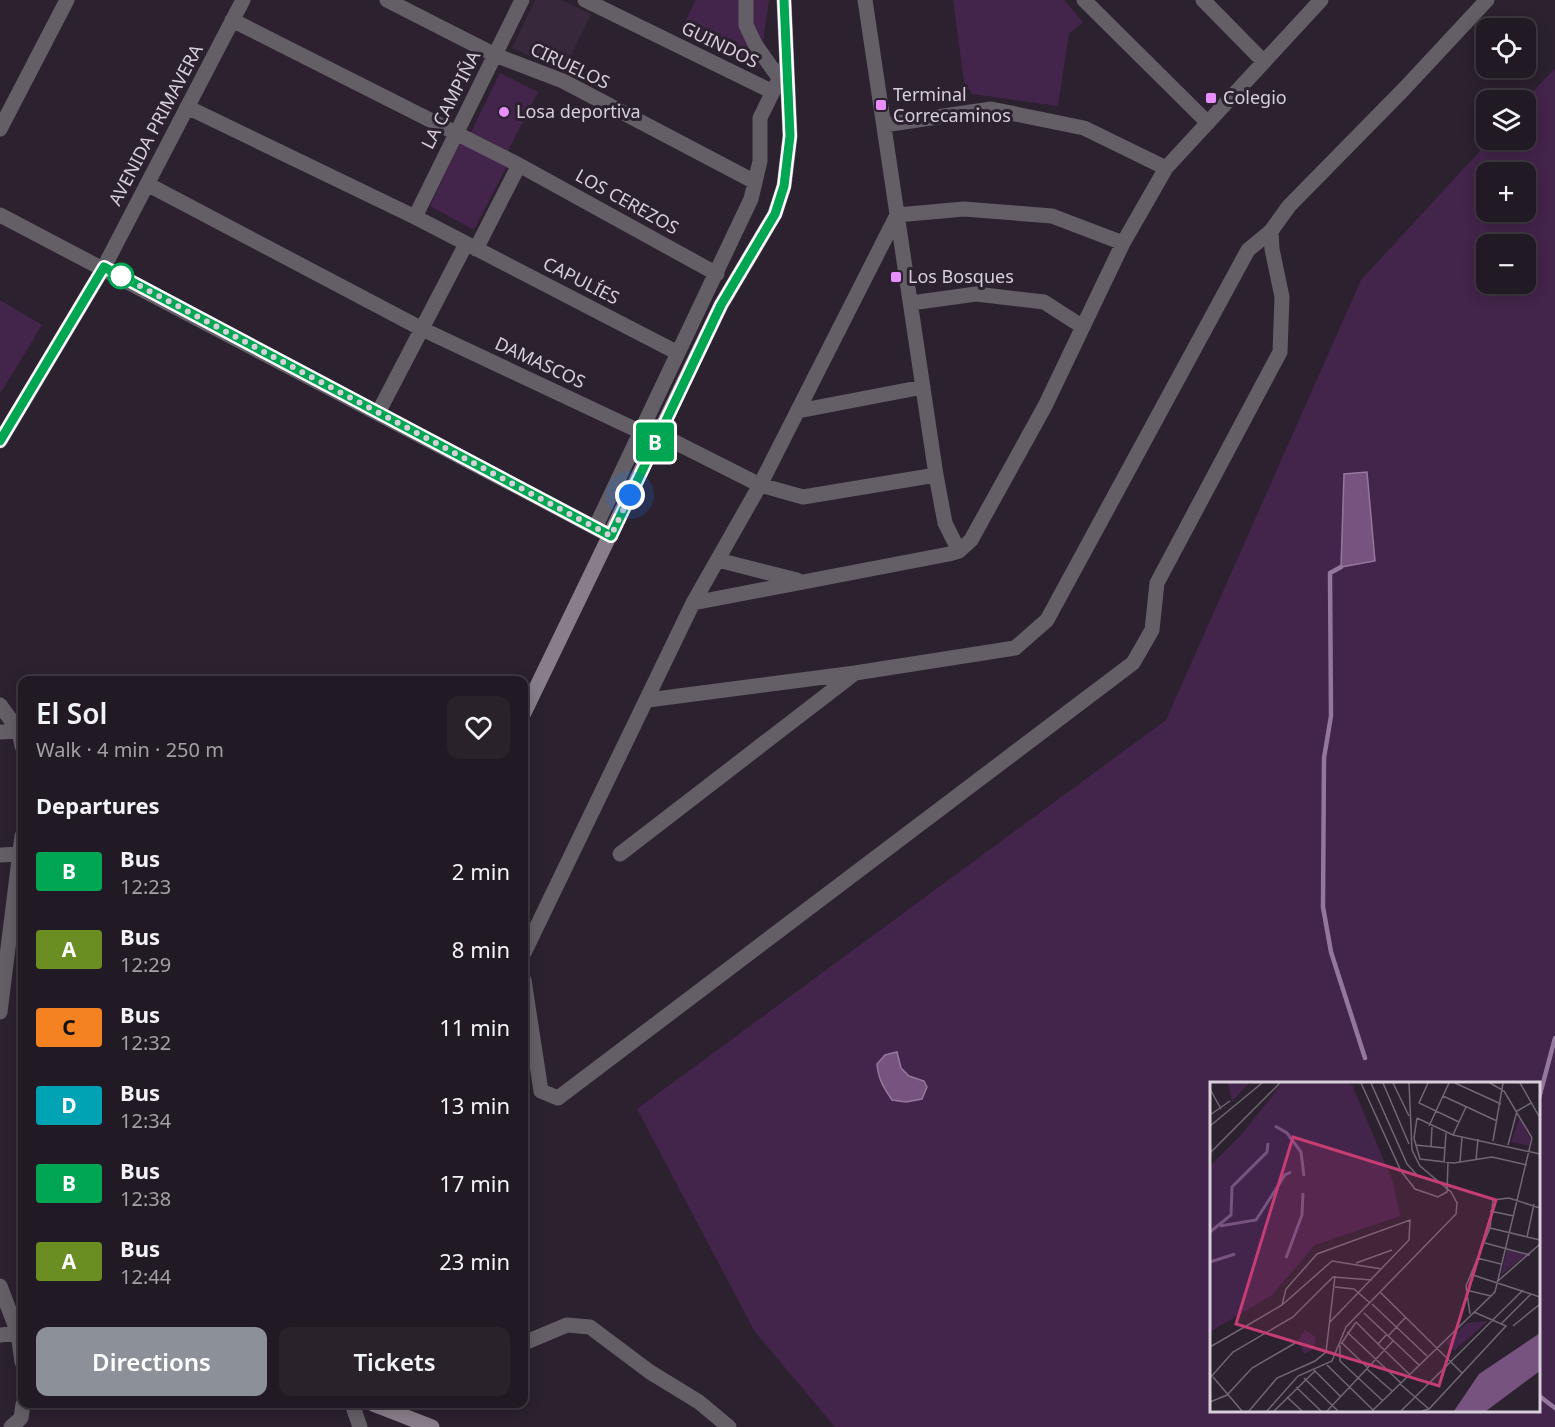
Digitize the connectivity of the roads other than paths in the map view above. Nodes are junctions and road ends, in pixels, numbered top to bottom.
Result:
1 (67, 0) edge
2 (243, 0) edge
3 (387, 0) edge
4 (522, 0) edge
5 (585, 0) edge
6 (746, 0) edge
7 (784, 0) edge
8 (866, 0) edge
9 (1203, 0) edge
10 (1321, 0) edge
11 (1487, 0) edge
12 (1090, 2) edge
13 (232, 20) junction
14 (495, 55) junction
15 (1264, 62) junction
16 (783, 71) junction
17 (773, 92) junction
18 (187, 107) junction
19 (1208, 123) junction
20 (884, 125) junction
21 (0, 129) edge
22 (455, 135) junction
23 (519, 165) junction
24 (1166, 168) junction
25 (755, 183) junction
26 (147, 184) junction
27 (0, 215) edge
28 (897, 215) junction
29 (415, 217) junction
30 (1271, 231) junction
31 (1123, 243) junction
32 (471, 247) junction
33 (104, 267) junction
34 (717, 274) junction
35 (911, 303) junction
36 (1083, 327) junction
37 (422, 329) junction
38 (678, 353) junction
39 (923, 387) junction
40 (798, 411) junction
41 (378, 413) junction
42 (641, 432) junction
43 (659, 434) junction
44 (0, 441) edge
45 (936, 475) junction
46 (760, 485) junction
47 (595, 528) junction
48 (611, 536) junction
49 (959, 550) junction
50 (717, 560) junction
51 (802, 582) junction
52 (693, 603) junction
53 (855, 673) junction
54 (648, 700) junction
55 (0, 705) edge
56 (528, 705) edge
57 (0, 732) edge
58 (18, 733) edge
59 (18, 737) edge
60 (18, 854) edge
61 (620, 854) dead end
62 (0, 855) edge
63 (18, 875) edge
64 (528, 946) edge
65 (3, 978) edge
66 (528, 1006) edge
67 (0, 1012) edge
68 (0, 1286) edge
69 (18, 1333) joint
70 (0, 1335) edge
71 (528, 1341) edge
72 (22, 1408) edge
73 (353, 1408) edge
74 (383, 1408) edge
75 (11, 1427) edge
76 (360, 1427) edge
77 (432, 1427) edge
78 (729, 1427) edge

1 - 21 street
2 - 13 street, AVENIDA PRIMAVERA
3 - 14 street, CIRUELOS
4 - 14 street, LA CAMPIÑA
5 - 17 street, GUINDOS
6 - 16 street
7 - 16 street
8 - 20 street
9 - 15 street
10 - 15 street
11 - 30 street
12 - 19 street
13 - 18 street, AVENIDA PRIMAVERA
13 - 22 street, LOS CEREZOS
14 - 22 street, LA CAMPIÑA
14 - 25 street, CIRUELOS
15 - 19 street
16 - 17 street
16 - 43 street
17 - 25 street
18 - 26 street, AVENIDA PRIMAVERA
18 - 29 street, CAPULÍES
19 - 24 street
20 - 24 street
20 - 28 street
22 - 23 street, LOS CEREZOS
22 - 29 street, LA CAMPIÑA
23 - 32 street
23 - 34 street, LOS CEREZOS
24 - 31 street
25 - 34 street
26 - 33 street, AVENIDA PRIMAVERA
26 - 37 street, DAMASCOS
27 - 33 street
28 - 31 street
28 - 35 street
28 - 40 street
29 - 32 street, CAPULÍES
30 - 53 street
30 - 66 street
31 - 36 street
32 - 37 street
32 - 38 street, CAPULÍES
33 - 41 street
33 - 44 street, AVENIDA PRIMAVERA
34 - 38 street
35 - 36 street
35 - 39 street
36 - 49 street
37 - 41 street
37 - 42 street, DAMASCOS
38 - 42 street
39 - 40 street
39 - 45 street
40 - 46 street
41 - 47 street
42 - 47 street
43 - 46 street
43 - 48 street
45 - 46 street
45 - 49 street
46 - 50 street
47 - 48 street
48 - 56 street
49 - 51 street
50 - 51 street
50 - 52 street
51 - 52 street
52 - 54 street
53 - 54 street
53 - 61 street
54 - 64 street
55 - 58 street
57 - 59 street
60 - 62 street
63 - 65 street
65 - 67 street
68 - 69 street
69 - 70 street
71 - 78 street
72 - 75 street
73 - 76 street
74 - 77 street

